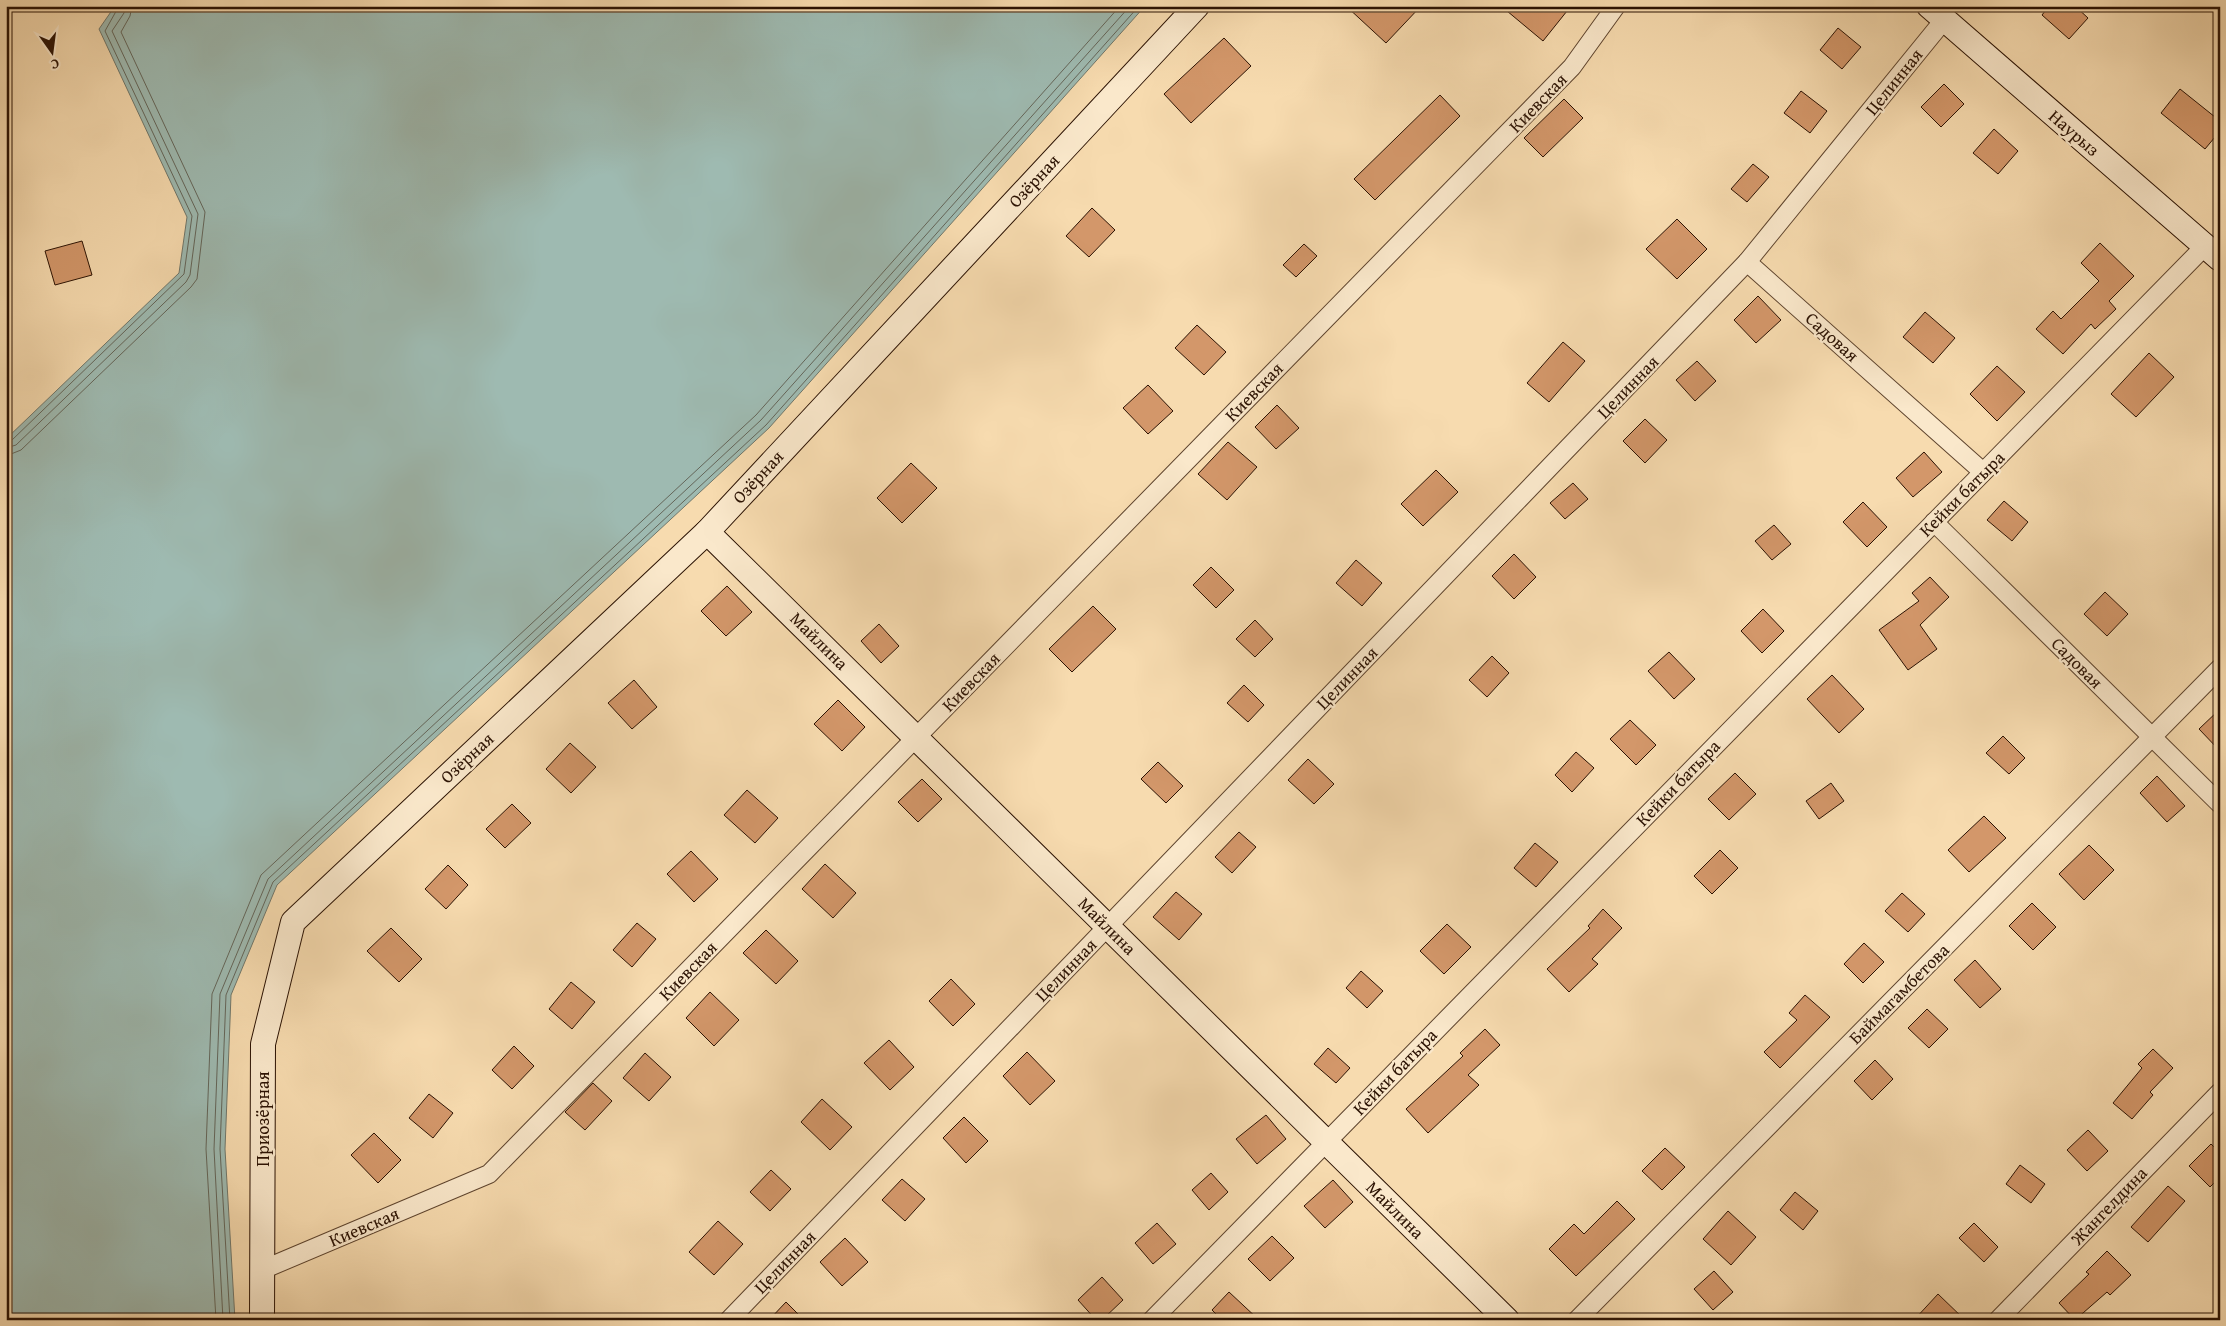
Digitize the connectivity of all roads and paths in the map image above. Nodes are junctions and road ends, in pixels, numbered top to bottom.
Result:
1 (1197, 6) edge
2 (1616, 6) edge
3 (1936, 13) edge
4 (2212, 252) edge
5 (1747, 262) junction
6 (1983, 472) junction
7 (1934, 522) junction
8 (707, 532) junction
9 (2220, 668) edge
10 (2152, 737) junction
11 (916, 738) junction
12 (2220, 804) edge
13 (293, 922) joint
14 (1108, 926) junction
15 (2220, 1092) edge
16 (1326, 1142) junction
17 (262, 1270) junction
18 (262, 1320) edge
19 (729, 1320) edge
20 (1152, 1320) edge
21 (1507, 1320) edge
22 (1578, 1320) edge
23 (1998, 1320) edge

1 - 8 street, Озёрная
2 - 11 street, Киевская
3 - 4 street, Наурыз
3 - 5 street, Целинная
4 - 6 street, Кейки батыра
5 - 6 street, Садовая
5 - 14 street, Целинная
6 - 7 street, Кейки батыра
7 - 10 street, Садовая
7 - 16 street, Кейки батыра
8 - 11 street, Майлина
8 - 13 street, Озёрная
9 - 10 street, Баймагамбетова
10 - 12 street, Садовая
10 - 22 street, Баймагамбетова
11 - 14 street, Майлина
11 - 17 street, Киевская
13 - 17 street, Приозёрная
14 - 16 street, Майлина
14 - 19 street, Целинная
15 - 23 street, Жангелдина
16 - 20 street, Кейки батыра
16 - 21 street, Майлина
17 - 18 street, Приозёрная

